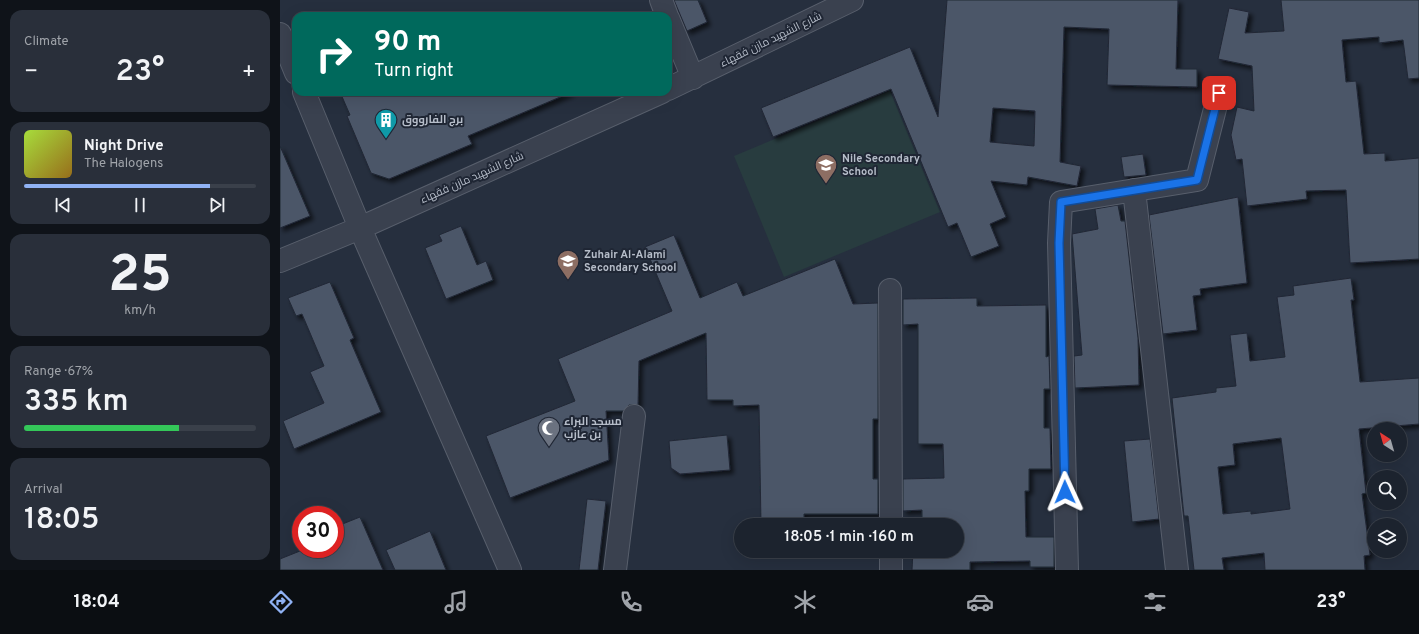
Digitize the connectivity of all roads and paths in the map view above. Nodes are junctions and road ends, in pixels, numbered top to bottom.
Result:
1 (661, 0) edge
2 (852, 0) edge
3 (666, 12) edge
4 (672, 27) edge
5 (280, 34) edge
6 (292, 63) edge
7 (693, 78) junction
8 (672, 87) edge
9 (1219, 93) dead end
10 (306, 96) edge
11 (653, 96) edge
12 (1134, 190) junction
13 (360, 228) junction
14 (280, 261) edge
15 (890, 290) dead end
16 (634, 416) dead end
17 (891, 518) edge
18 (891, 558) edge
19 (505, 568) edge
20 (615, 570) edge
21 (891, 570) edge
22 (1067, 570) edge
23 (1177, 570) edge

1 - 3 street
2 - 7 street, شارع الشهيد مازن فقهاء
4 - 7 street
5 - 6 street
7 - 8 street, شارع الشهيد مازن فقهاء
9 - 12 street
10 - 13 street
11 - 13 street, شارع الشهيد مازن فقهاء
12 - 22 street
12 - 23 street
13 - 14 street, شارع الشهيد مازن فقهاء
13 - 19 street
15 - 17 street
16 - 20 street
18 - 21 street

